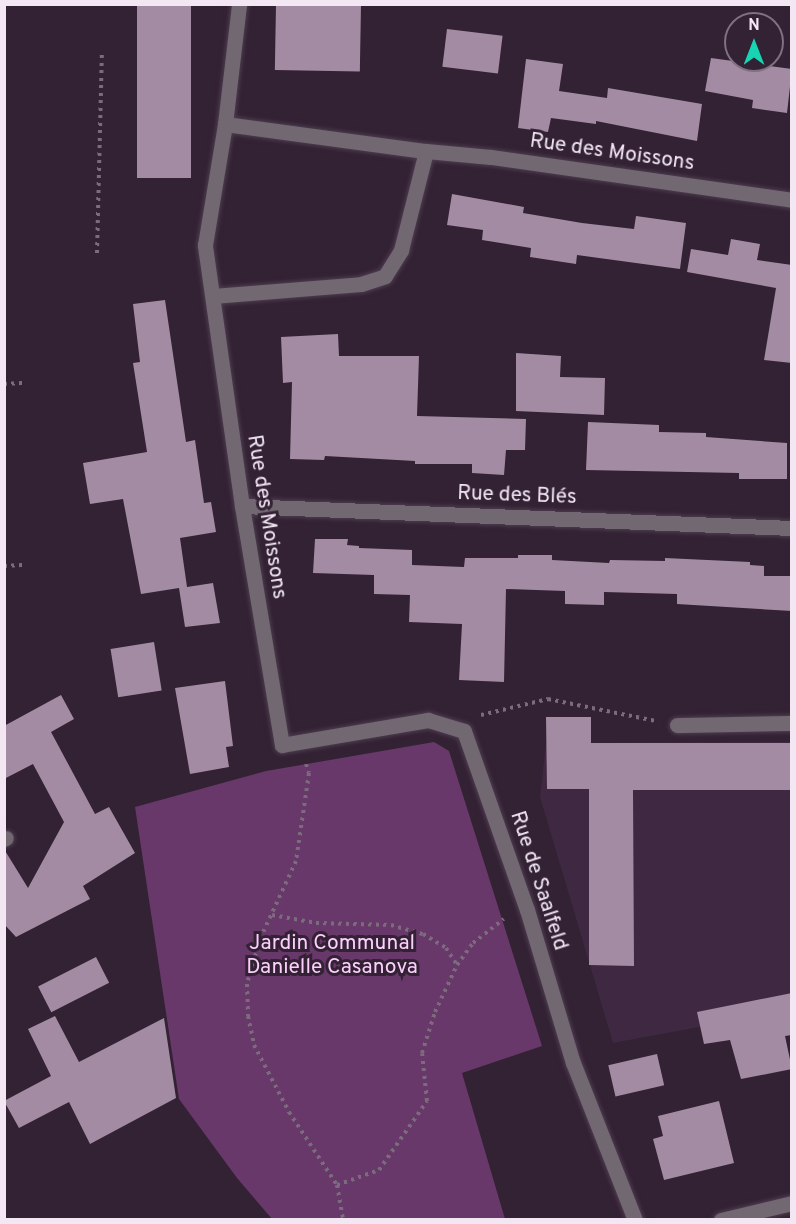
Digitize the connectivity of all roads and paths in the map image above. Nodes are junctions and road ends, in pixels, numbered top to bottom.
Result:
1 (238, 4) edge
2 (102, 53) dead end
3 (225, 124) junction
4 (426, 151) junction
5 (792, 200) edge
6 (97, 253) dead end
7 (213, 296) junction
8 (26, 383) dead end
9 (4, 384) edge
10 (242, 506) junction
11 (792, 528) edge
12 (26, 565) dead end
13 (4, 567) edge
14 (792, 723) edge
15 (443, 724) junction
16 (677, 725) joint
17 (304, 741) junction
18 (282, 745) joint
19 (527, 910) junction
20 (272, 915) junction
21 (456, 965) junction
22 (338, 1185) junction
23 (792, 1203) edge
24 (343, 1220) edge
25 (635, 1220) edge
26 (721, 1220) edge

1 - 3 street, Rue des Moissons
2 - 6 path
3 - 4 street, Rue des Moissons
3 - 7 street, Rue des Moissons
4 - 5 street, Rue des Moissons
4 - 7 street
7 - 10 street, Rue des Moissons
8 - 9 path
10 - 11 street, Rue des Blés
10 - 18 street, Rue des Moissons
12 - 13 path
14 - 16 street
15 - 16 path
15 - 17 street, Rue de Saalfeld
15 - 19 street, Rue de Saalfeld
17 - 18 street, Rue de Saalfeld
17 - 20 path
19 - 21 path
19 - 25 street, Rue de Saalfeld
20 - 21 path
20 - 22 path
21 - 22 path
22 - 24 path
23 - 26 street

